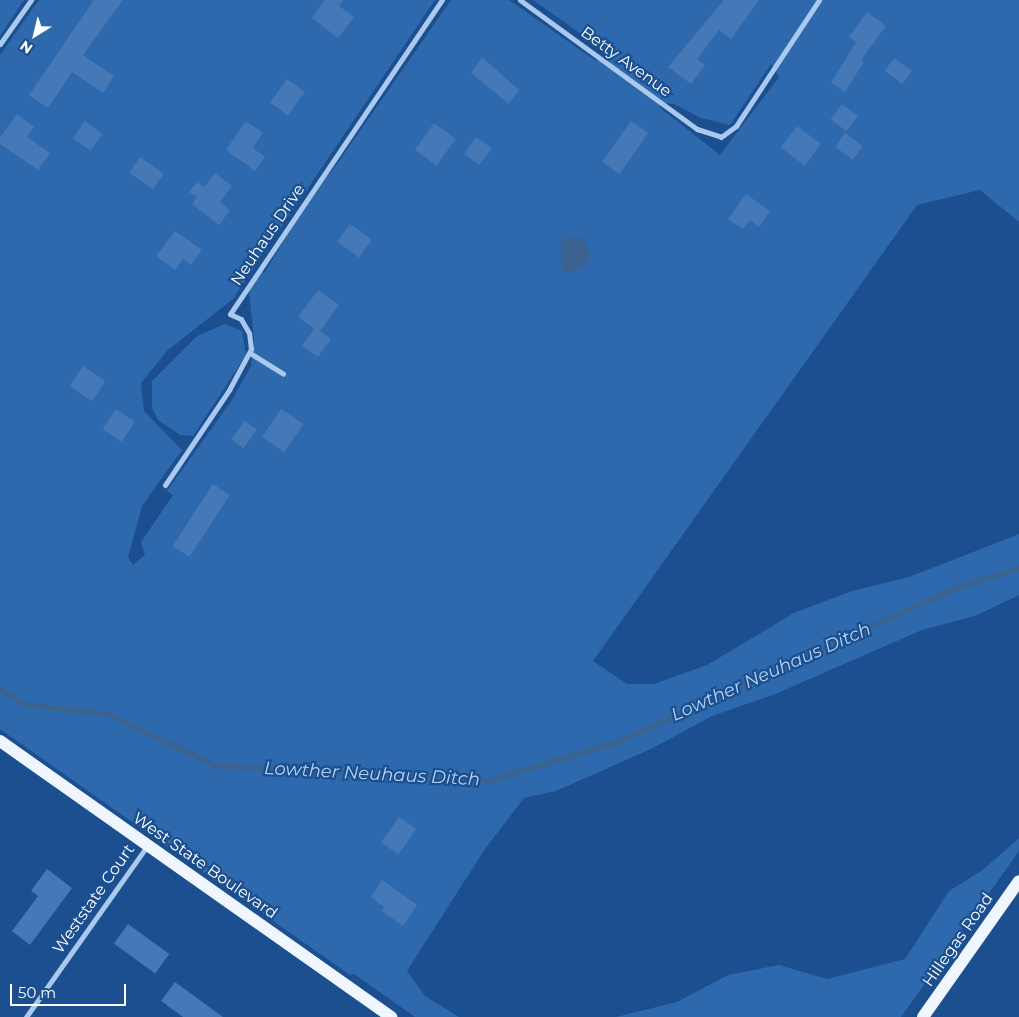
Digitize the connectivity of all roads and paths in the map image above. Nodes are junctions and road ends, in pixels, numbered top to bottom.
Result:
1 (31, 0) edge
2 (442, 0) edge
3 (520, 0) edge
4 (819, 0) edge
5 (0, 44) edge
6 (250, 353) junction
7 (283, 374) dead end
8 (165, 485) dead end
9 (0, 741) edge
10 (147, 845) junction
11 (1019, 882) edge
12 (26, 1017) edge
13 (391, 1017) edge
14 (923, 1017) edge

1 - 5 street
2 - 6 street, Neuhaus Drive
3 - 4 street, Betty Avenue
6 - 7 street
6 - 8 street
9 - 10 main road, West State Boulevard
10 - 12 street, Weststate Court
10 - 13 main road, West State Boulevard
11 - 14 main road, Hillegas Road

